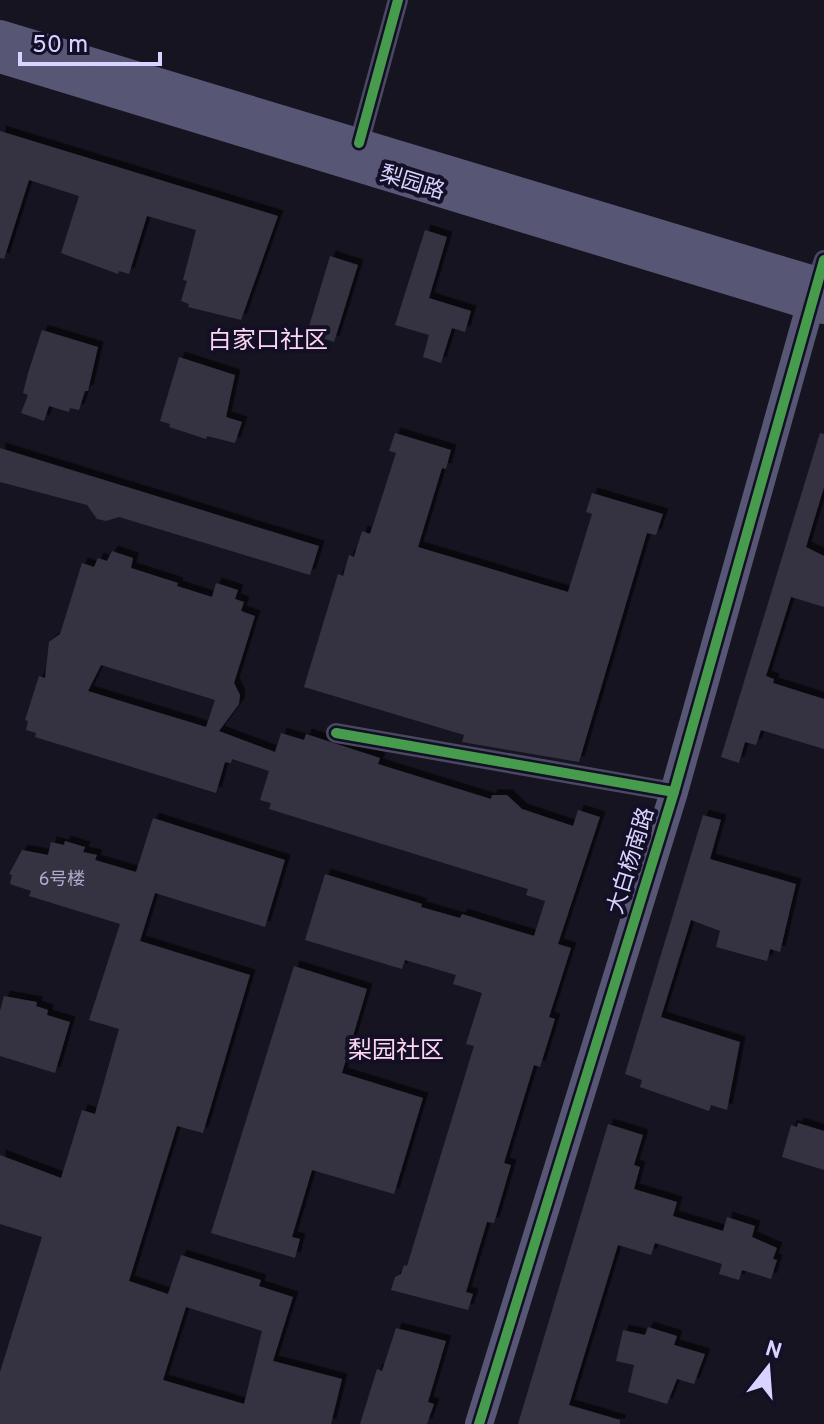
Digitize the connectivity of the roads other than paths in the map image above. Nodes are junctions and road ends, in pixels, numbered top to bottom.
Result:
1 (398, 0) edge
2 (0, 34) edge
3 (0, 59) edge
4 (359, 143) junction
5 (820, 288) edge
6 (336, 733) dead end
7 (674, 792) junction
8 (479, 1424) edge

1 - 4 street
2 - 4 main road, 梨园路
3 - 5 main road, 梨园路
4 - 5 main road, 梨园路
5 - 7 main road, 大白杨南路
6 - 7 street
7 - 8 main road, 大白杨南路

